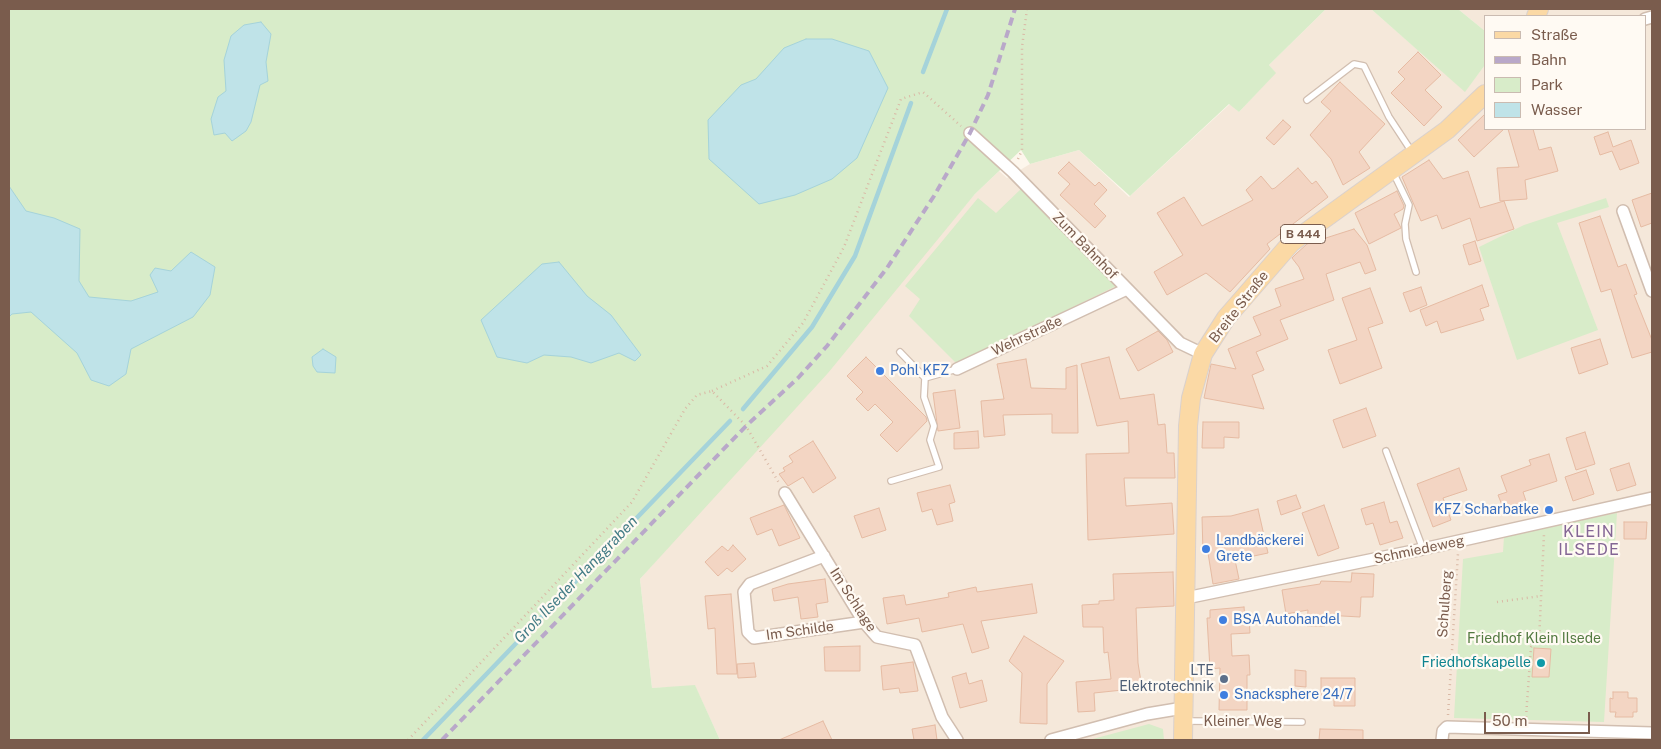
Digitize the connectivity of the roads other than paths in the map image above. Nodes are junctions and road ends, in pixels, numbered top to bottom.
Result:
1 (1484, 95) edge
2 (1307, 100) dead end
3 (970, 133) road end
4 (1414, 154) junction
5 (1392, 170) junction
6 (1623, 211) dead end
7 (1416, 272) dead end
8 (1127, 289) junction
9 (1652, 291) edge
10 (900, 352) dead end
11 (1203, 354) junction
12 (957, 370) joint
13 (925, 378) junction
14 (1386, 451) dead end
15 (891, 481) dead end
16 (785, 493) road end
17 (1652, 498) edge
18 (1423, 549) junction
19 (824, 556) junction
20 (1186, 598) junction
21 (864, 622) junction
22 (1183, 715) junction
23 (1302, 722) dead end
24 (1652, 732) edge
25 (957, 740) edge
26 (1051, 740) edge
27 (1183, 740) edge
28 (1442, 740) edge

1 - 4 main road, Breite Straße / B 444
2 - 4 lane
3 - 8 street, Zum Bahnhof
4 - 5 main road, Breite Straße / B 444
5 - 7 lane
5 - 11 main road, Breite Straße / B 444
6 - 9 street
8 - 11 street, Zum Bahnhof
8 - 12 street, Wehrstraße
10 - 13 lane
11 - 20 main road, Breite Straße / B 444
12 - 13 lane, Wehrstraße
13 - 15 lane
14 - 18 lane
16 - 19 street, Im Schlage
17 - 18 street, Schmiedeweg
18 - 20 street, Schmiedeweg
19 - 21 street, Im Schlage
19 - 21 street, Im Schilde
20 - 22 main road, Breite Straße / B 444
21 - 25 street, Im Schlage
22 - 23 lane, Kleiner Weg
22 - 26 street
22 - 27 main road, Breite Straße / B 444
24 - 28 street

